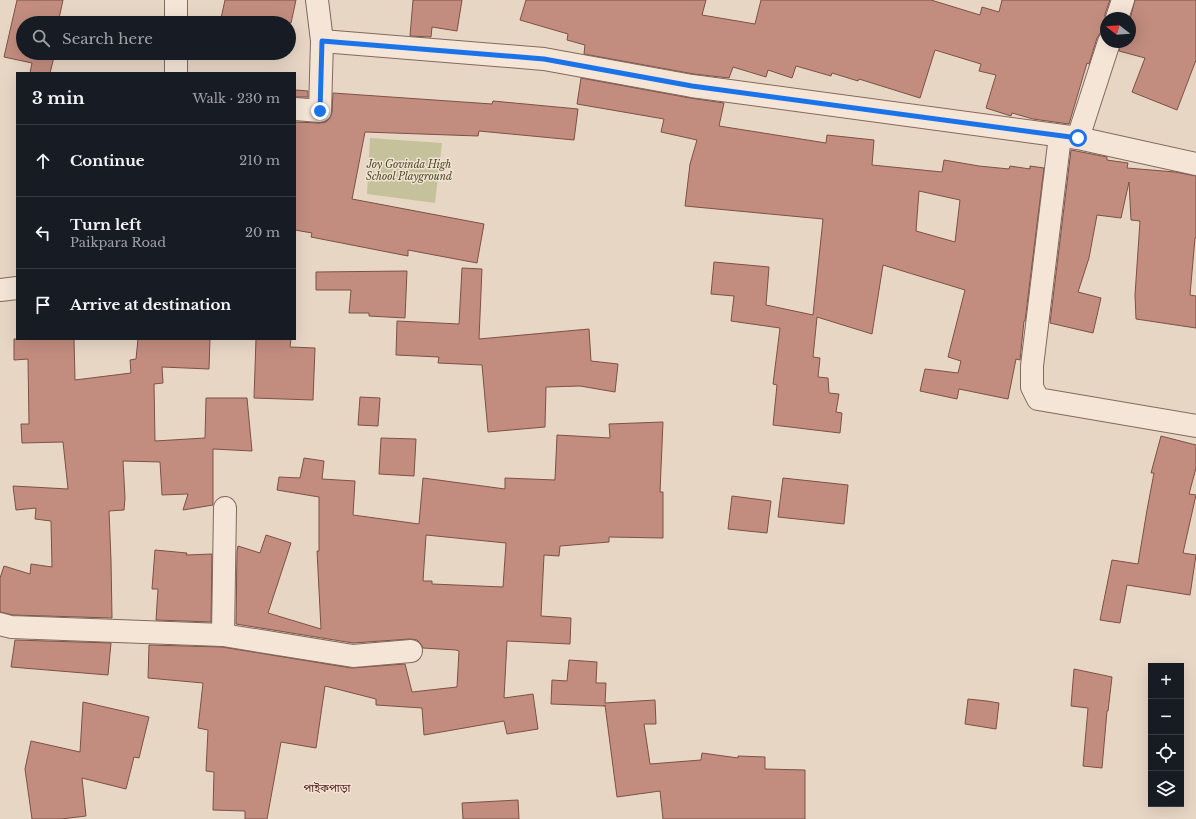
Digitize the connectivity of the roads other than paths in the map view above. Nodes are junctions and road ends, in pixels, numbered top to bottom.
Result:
1 (176, 0) edge
2 (317, 0) edge
3 (1123, 0) edge
4 (1119, 12) edge
5 (176, 16) edge
6 (322, 41) junction
7 (1106, 48) edge
8 (176, 60) edge
9 (176, 72) edge
10 (296, 109) edge
11 (1069, 137) junction
12 (1196, 164) edge
13 (16, 288) edge
14 (0, 290) edge
15 (1196, 426) edge
16 (225, 508) dead end
17 (0, 624) edge
18 (224, 635) junction
19 (411, 651) dead end

1 - 5 street
2 - 6 street
3 - 4 street
6 - 10 street
6 - 11 street
7 - 11 street
8 - 9 street
11 - 12 street
11 - 15 street
13 - 14 street
16 - 18 street
17 - 18 street
18 - 19 street

